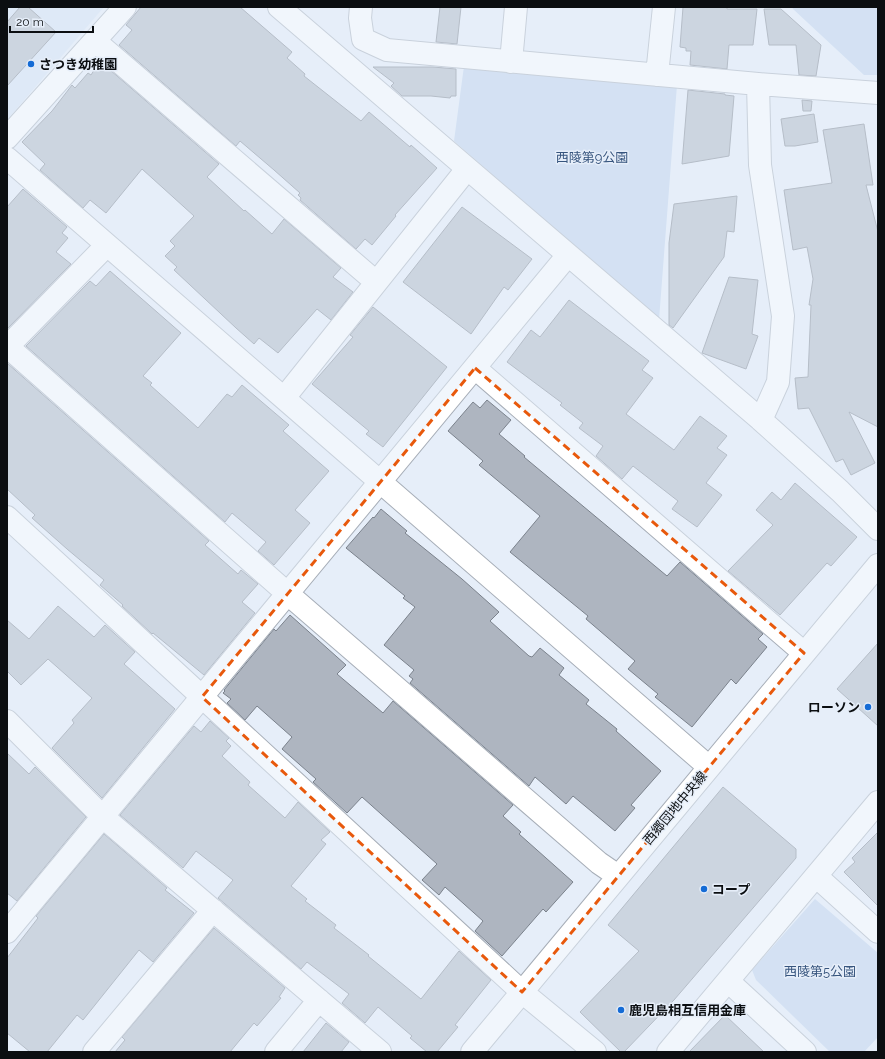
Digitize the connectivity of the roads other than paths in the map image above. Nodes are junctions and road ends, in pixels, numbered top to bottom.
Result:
1 (125, 7) edge
2 (279, 7) edge
3 (361, 7) edge
4 (516, 7) edge
5 (664, 7) edge
6 (94, 41) junction
7 (511, 62) junction
8 (657, 75) junction
9 (758, 84) junction
10 (878, 93) edge
11 (7, 138) edge
12 (7, 158) edge
13 (467, 169) junction
14 (107, 245) junction
15 (568, 255) junction
16 (376, 282) junction
17 (7, 347) edge
18 (475, 368) junction
19 (284, 398) junction
20 (761, 420) junction
21 (380, 482) junction
22 (7, 517) edge
23 (878, 529) edge
24 (878, 565) edge
25 (288, 594) junction
26 (804, 653) junction
27 (202, 697) junction
28 (7, 721) edge
29 (709, 767) junction
30 (878, 802) edge
31 (102, 817) junction
32 (618, 876) junction
33 (816, 876) junction
34 (213, 910) junction
35 (7, 932) edge
36 (878, 932) edge
37 (728, 981) junction
38 (522, 992) junction
39 (319, 1000) junction
40 (94, 1052) edge
41 (276, 1052) edge
42 (380, 1052) edge
43 (472, 1052) edge
44 (595, 1052) edge
45 (668, 1052) edge
46 (805, 1052) edge

1 - 6 street
2 - 13 street
3 - 7 street
4 - 7 street
5 - 8 street
6 - 11 street
6 - 16 street
7 - 8 street
8 - 9 street
9 - 10 street
9 - 20 street
12 - 14 street
13 - 15 street
13 - 16 street
14 - 17 street
14 - 19 street
15 - 18 street
15 - 20 street
16 - 19 street
17 - 25 street
18 - 21 street
18 - 26 street
19 - 21 street
20 - 23 street
21 - 25 street
21 - 29 street
22 - 27 street
24 - 26 street, 西郷団地中央線
25 - 27 street
25 - 32 street
26 - 29 street, 西郷団地中央線
27 - 31 street
27 - 38 street
28 - 31 street
29 - 32 street, 西郷団地中央線
30 - 33 street
31 - 34 street
31 - 35 street
32 - 38 street, 西郷団地中央線
33 - 36 street
33 - 37 street
34 - 39 street
34 - 40 street
37 - 45 street
37 - 46 street
38 - 43 street, 西郷団地中央線
38 - 44 street
39 - 41 street
39 - 42 street

